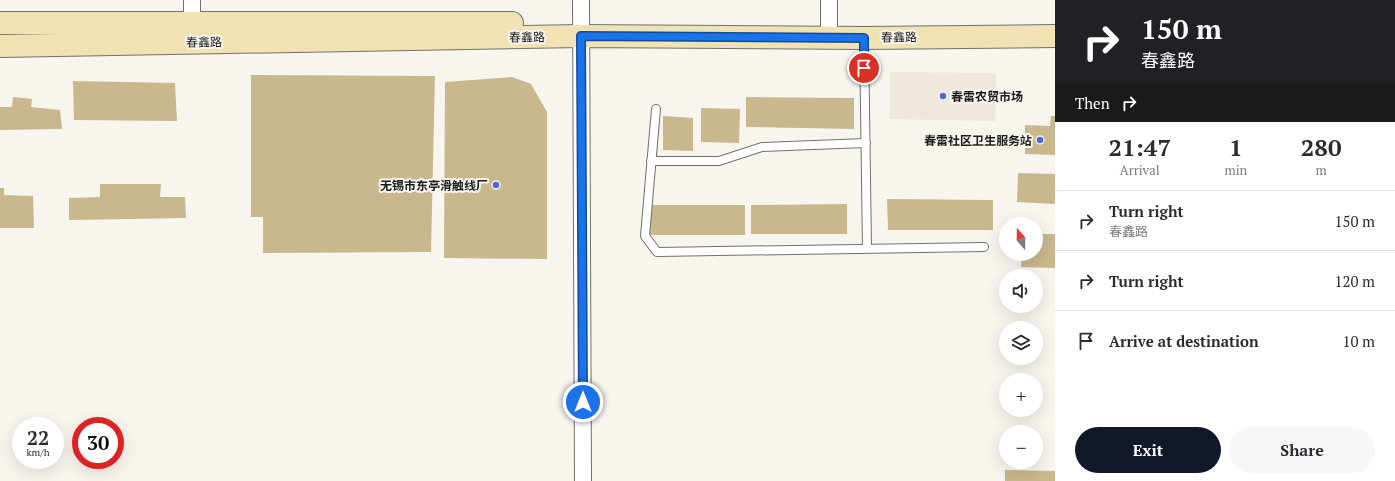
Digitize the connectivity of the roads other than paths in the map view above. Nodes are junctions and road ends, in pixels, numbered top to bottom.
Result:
1 (192, 0) edge
2 (581, 0) edge
3 (829, 0) edge
4 (1055, 20) edge
5 (0, 23) edge
6 (192, 23) junction
7 (581, 29) junction
8 (829, 31) junction
9 (1055, 36) edge
10 (864, 38) junction
11 (0, 46) edge
12 (656, 109) dead end
13 (866, 143) junction
14 (651, 161) junction
15 (984, 247) dead end
16 (868, 249) junction
17 (583, 481) edge

1 - 6 street
2 - 7 street
3 - 8 street
4 - 8 main road, 春鑫路
5 - 6 main road, 春鑫路
6 - 7 main road, 春鑫路
7 - 8 main road, 春鑫路
7 - 11 main road, 春鑫路
7 - 17 street
8 - 10 main road, 春鑫路
9 - 10 main road, 春鑫路
10 - 13 lane
12 - 14 lane
13 - 14 lane
13 - 16 lane
14 - 16 lane
15 - 16 lane

